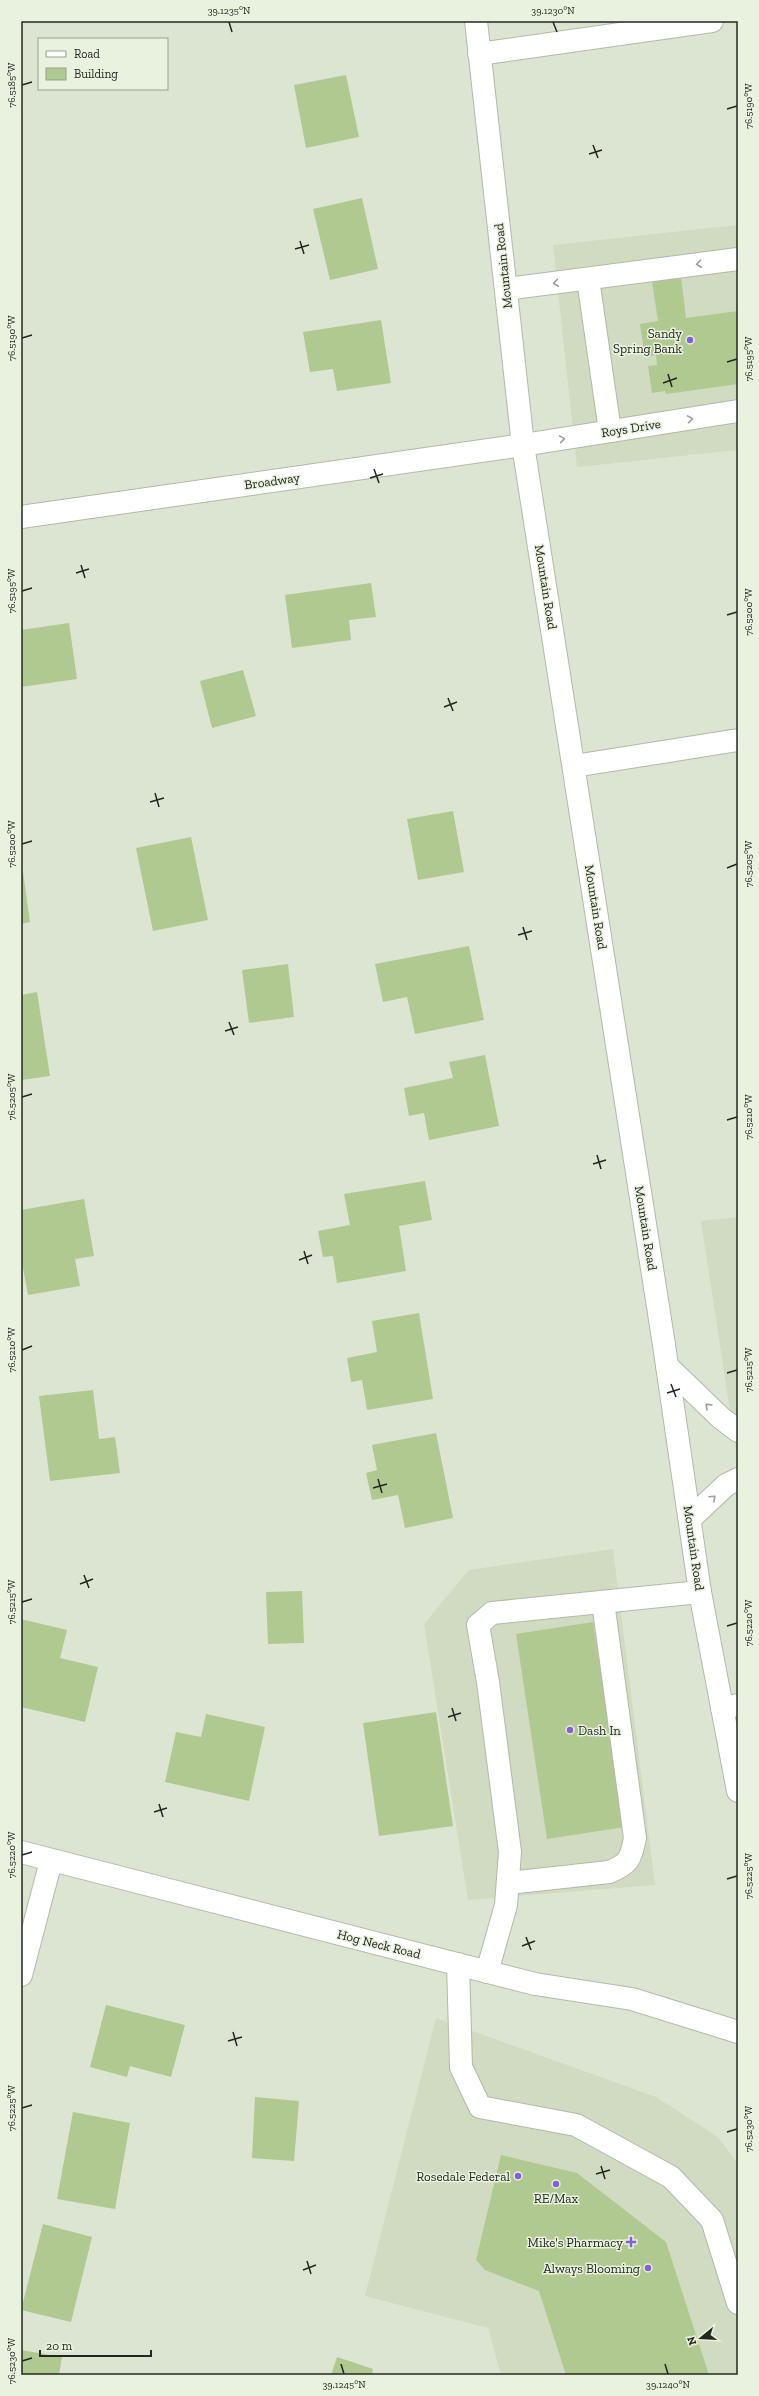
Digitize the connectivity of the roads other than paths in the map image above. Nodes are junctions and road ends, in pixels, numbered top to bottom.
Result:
1 (476, 21) edge
2 (712, 21) edge
3 (480, 54) junction
4 (738, 259) edge
5 (588, 279) junction
6 (506, 289) junction
7 (738, 411) edge
8 (610, 431) junction
9 (523, 445) junction
10 (21, 517) edge
11 (738, 740) edge
12 (574, 766) junction
13 (667, 1366) junction
14 (738, 1431) edge
15 (738, 1479) edge
16 (690, 1519) junction
17 (700, 1592) junction
18 (603, 1602) junction
19 (730, 1707) edge
20 (738, 1791) edge
21 (21, 1852) edge
22 (51, 1861) junction
23 (508, 1883) junction
24 (458, 1964) junction
25 (487, 1972) junction
26 (21, 1975) edge
27 (738, 2032) edge
28 (738, 2304) edge

1 - 3 main road, Mountain Road
2 - 3 main road
3 - 6 main road, Mountain Road
4 -> 5 main road
5 -> 6 main road
5 - 8 main road
6 - 9 main road, Mountain Road
8 -> 7 main road, Roys Drive
9 -> 8 main road, Roys Drive
9 - 10 main road, Broadway
9 - 12 main road, Mountain Road
11 - 12 main road
12 - 13 main road, Mountain Road
14 -> 13 main road
13 - 16 main road, Mountain Road
16 -> 15 main road
16 - 17 main road, Mountain Road
17 - 18 main road
17 - 19 main road, Mountain Road
18 - 23 main road
18 - 23 main road
19 - 20 main road, Mountain Road
21 - 22 main road, Hog Neck Road
22 - 24 main road, Hog Neck Road
22 - 26 main road
23 - 25 main road
24 - 25 main road, Hog Neck Road
24 - 28 main road
25 - 27 main road, Hog Neck Road

